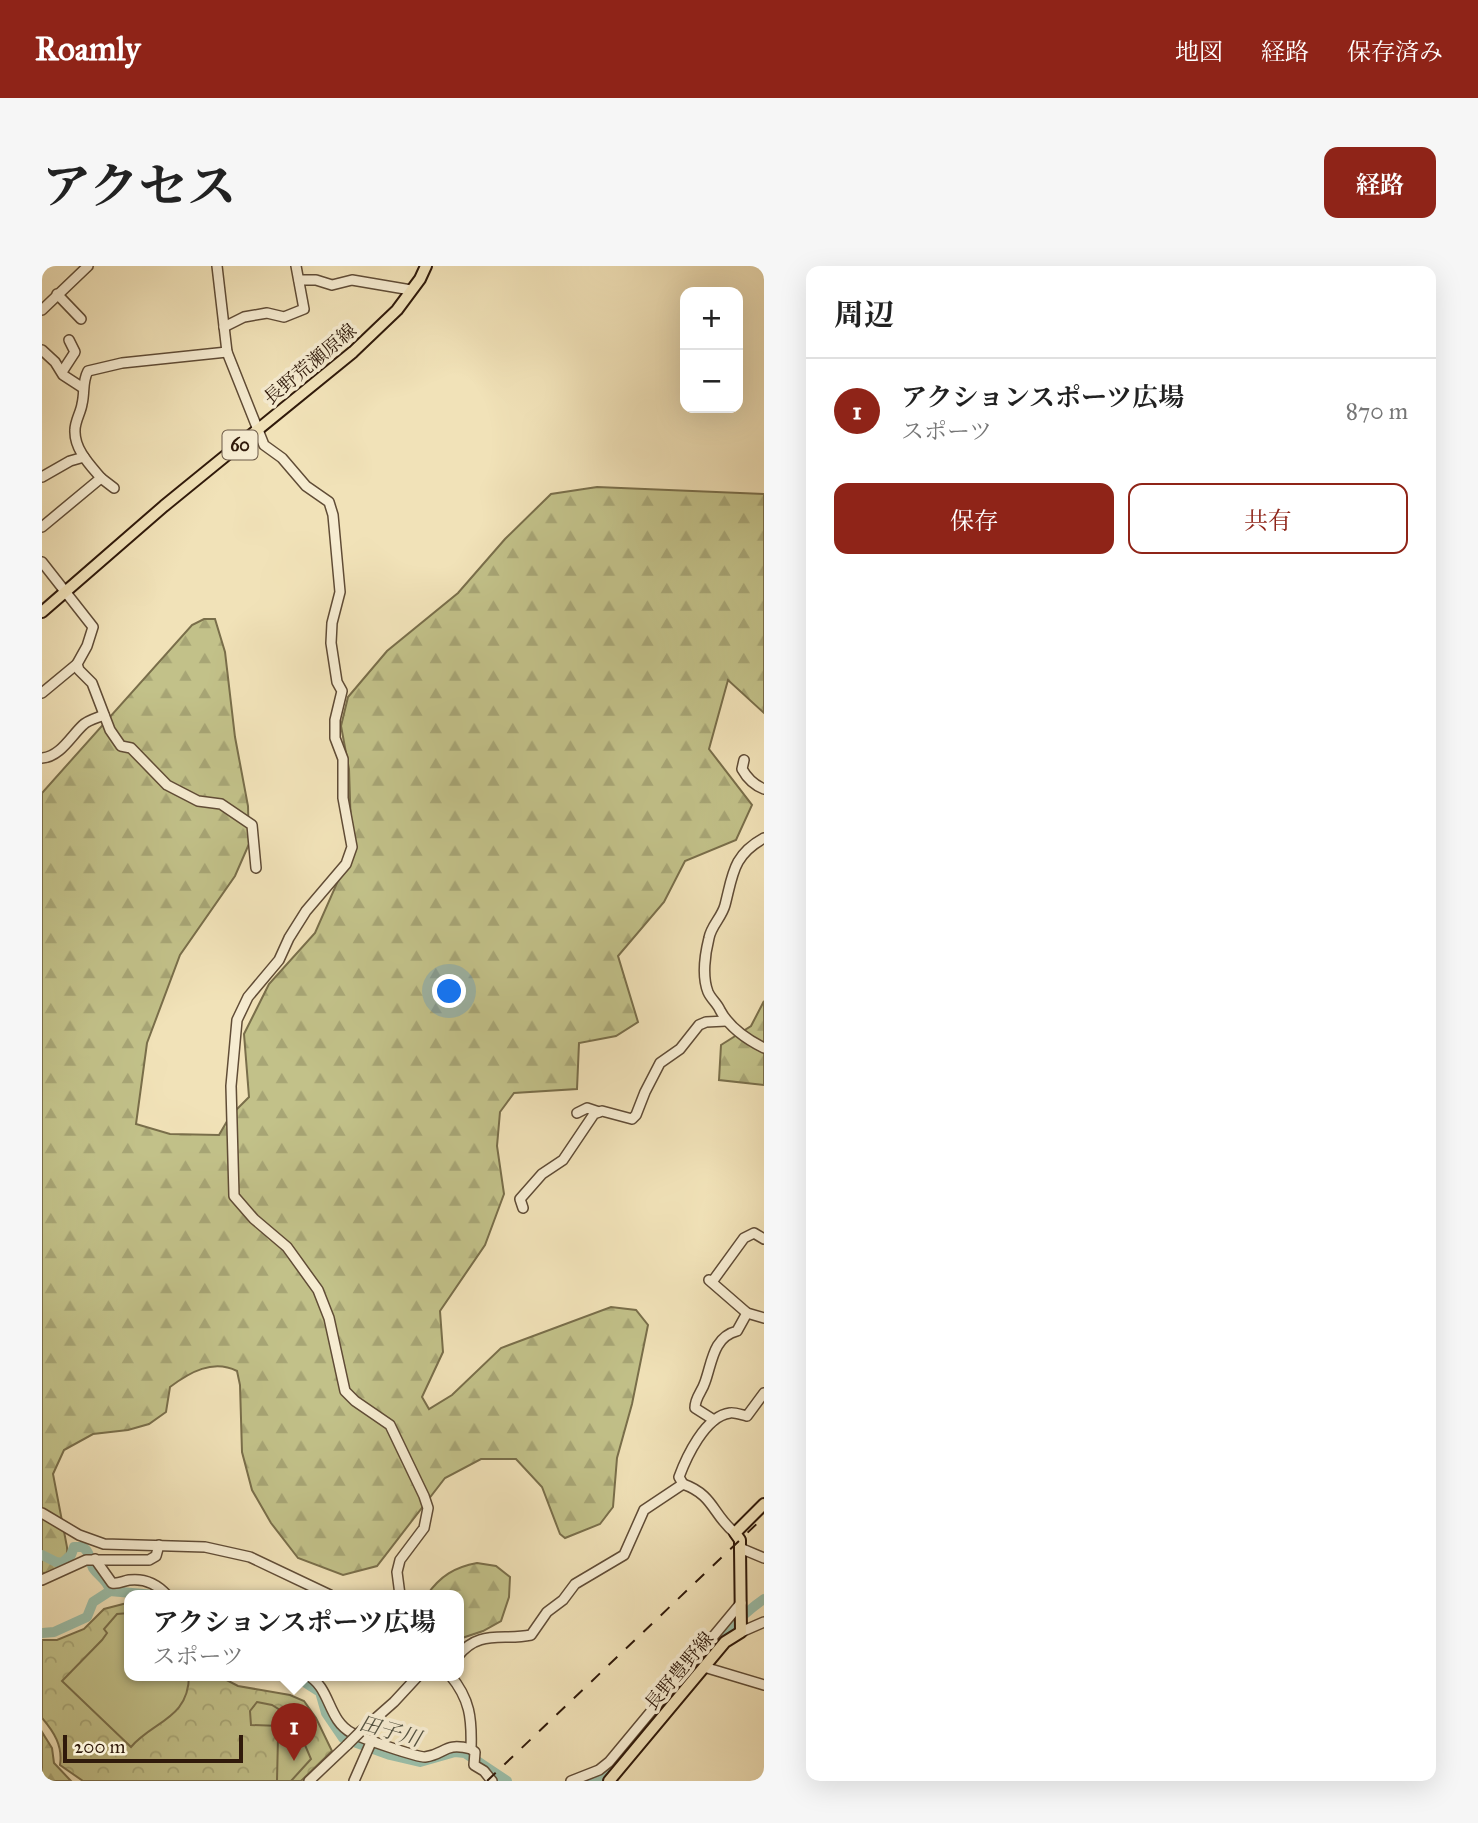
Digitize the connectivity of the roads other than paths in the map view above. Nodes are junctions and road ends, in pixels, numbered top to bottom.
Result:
1 (88, 266) edge
2 (217, 266) edge
3 (296, 266) edge
4 (426, 266) edge
5 (299, 280) junction
6 (411, 290) junction
7 (57, 294) junction
8 (42, 310) edge
9 (82, 319) dead end
10 (224, 327) junction
11 (69, 340) dead end
12 (42, 350) edge
13 (227, 352) junction
14 (62, 372) junction
15 (83, 388) junction
16 (259, 430) junction
17 (84, 457) junction
18 (42, 477) edge
19 (101, 478) junction
20 (114, 488) dead end
21 (42, 527) edge
22 (42, 562) edge
23 (66, 592) junction
24 (42, 612) edge
25 (77, 664) junction
26 (42, 693) edge
27 (104, 715) junction
28 (42, 758) edge
29 (744, 760) dead end
30 (764, 789) edge
31 (764, 838) edge
32 (256, 868) dead end
33 (726, 1021) junction
34 (764, 1048) edge
35 (598, 1112) junction
36 (577, 1113) dead end
37 (523, 1208) dead end
38 (764, 1239) edge
39 (747, 1312) junction
40 (764, 1318) edge
41 (764, 1393) edge
42 (715, 1420) junction
43 (683, 1484) junction
44 (764, 1504) edge
45 (42, 1513) edge
46 (735, 1533) junction
47 (159, 1545) junction
48 (740, 1548) junction
49 (764, 1558) edge
50 (91, 1559) junction
51 (42, 1580) edge
52 (162, 1590) edge
53 (319, 1590) edge
54 (399, 1590) edge
55 (741, 1605) junction
56 (764, 1622) edge
57 (741, 1632) junction
58 (464, 1641) edge
59 (474, 1641) junction
60 (464, 1649) edge
61 (704, 1667) junction
62 (315, 1681) edge
63 (413, 1681) edge
64 (455, 1681) edge
65 (764, 1685) edge
66 (645, 1729) junction
67 (372, 1740) junction
68 (473, 1755) junction
69 (591, 1777) edge
70 (309, 1781) edge
71 (354, 1781) edge
72 (492, 1781) edge
73 (570, 1781) edge
74 (609, 1781) edge

1 - 7 street
2 - 10 street
3 - 5 street
4 - 6 main road, 長野荒瀬原線 / 60
5 - 6 street
5 - 10 street
6 - 16 main road, 長野荒瀬原線 / 60
7 - 8 street
7 - 9 street
10 - 13 street
11 - 14 street
12 - 14 street
13 - 15 street
13 - 16 street
14 - 15 street
15 - 17 street
16 - 23 main road, 長野荒瀬原線 / 60
16 - 54 street
17 - 18 street
17 - 19 street
19 - 20 street
19 - 21 street
22 - 23 street
23 - 24 main road, 長野荒瀬原線 / 60
23 - 25 street
25 - 26 street
25 - 27 street
27 - 28 street
27 - 32 street
29 - 30 street
31 - 33 street
33 - 34 street
33 - 35 street
35 - 36 street
35 - 37 street
38 - 39 street
39 - 40 street
39 - 42 street
41 - 42 street
42 - 43 street
43 - 46 street
43 - 59 street
44 - 46 main road
45 - 47 street
46 - 48 main road, 長野豊野線
47 - 50 street
47 - 53 street
48 - 49 street
48 - 55 main road, 長野豊野線
50 - 51 street
50 - 52 street
55 - 57 main road, 長野豊野線
55 - 66 street
56 - 57 street
57 - 61 main road, 長野豊野線
58 - 59 street
59 - 60 street
61 - 65 street
61 - 66 main road, 長野豊野線
62 - 67 street
63 - 70 street, bridge
64 - 68 street
66 - 69 street
66 - 74 main road, 長野豊野線
67 - 68 street
67 - 71 street
68 - 72 street
69 - 73 street

